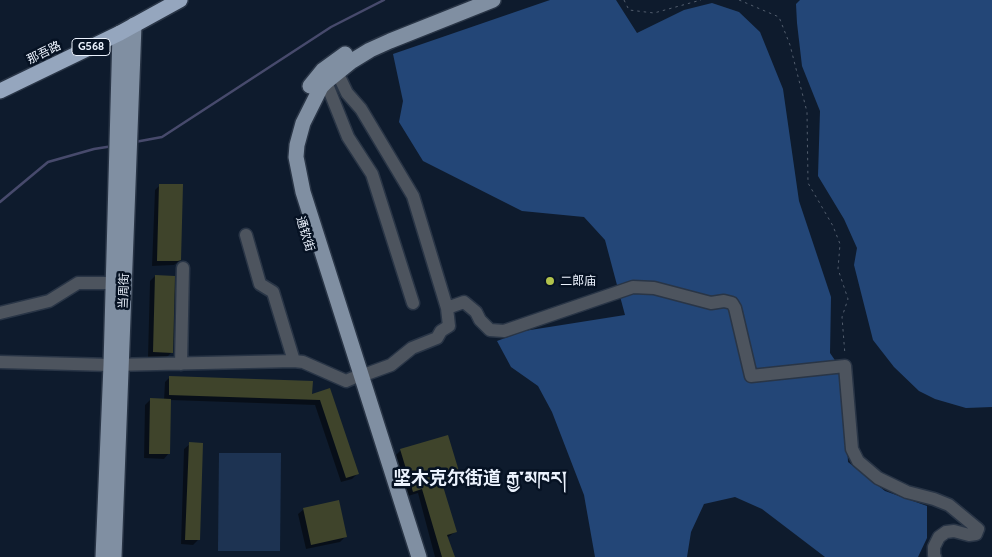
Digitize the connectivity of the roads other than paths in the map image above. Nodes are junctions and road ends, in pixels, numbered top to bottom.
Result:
1 (470, 0) edge
2 (493, 0) edge
3 (176, 1) edge
4 (134, 25) junction
5 (120, 33) junction
6 (332, 77) junction
7 (0, 91) edge
8 (124, 112) junction
9 (122, 166) junction
10 (246, 235) dead end
11 (183, 268) dead end
12 (113, 283) junction
13 (413, 303) dead end
14 (446, 308) junction
15 (0, 313) edge
16 (294, 361) junction
17 (0, 362) edge
18 (181, 364) junction
19 (117, 365) junction
20 (357, 377) junction
21 (103, 557) edge
22 (114, 557) edge
23 (409, 557) edge
24 (419, 557) edge
25 (935, 557) edge

1 - 20 main road, 通钦街
2 - 6 main road
3 - 4 highway, 那吾路 / G568
4 - 5 highway, 那吾路 / G568
4 - 8 main road
5 - 7 highway, 那吾路 / G568
5 - 8 main road
6 - 13 street
6 - 14 street
6 - 20 main road
8 - 9 main road
9 - 12 main road, 当周街
9 - 19 main road, 当周街
10 - 16 street
11 - 18 street
12 - 15 street
12 - 19 main road, 当周街
14 - 20 street
14 - 25 street
16 - 18 street
16 - 20 street
17 - 19 street
18 - 19 street
19 - 21 main road, 当周街
19 - 22 main road, 当周街
20 - 23 main road, 通钦街
20 - 24 main road

